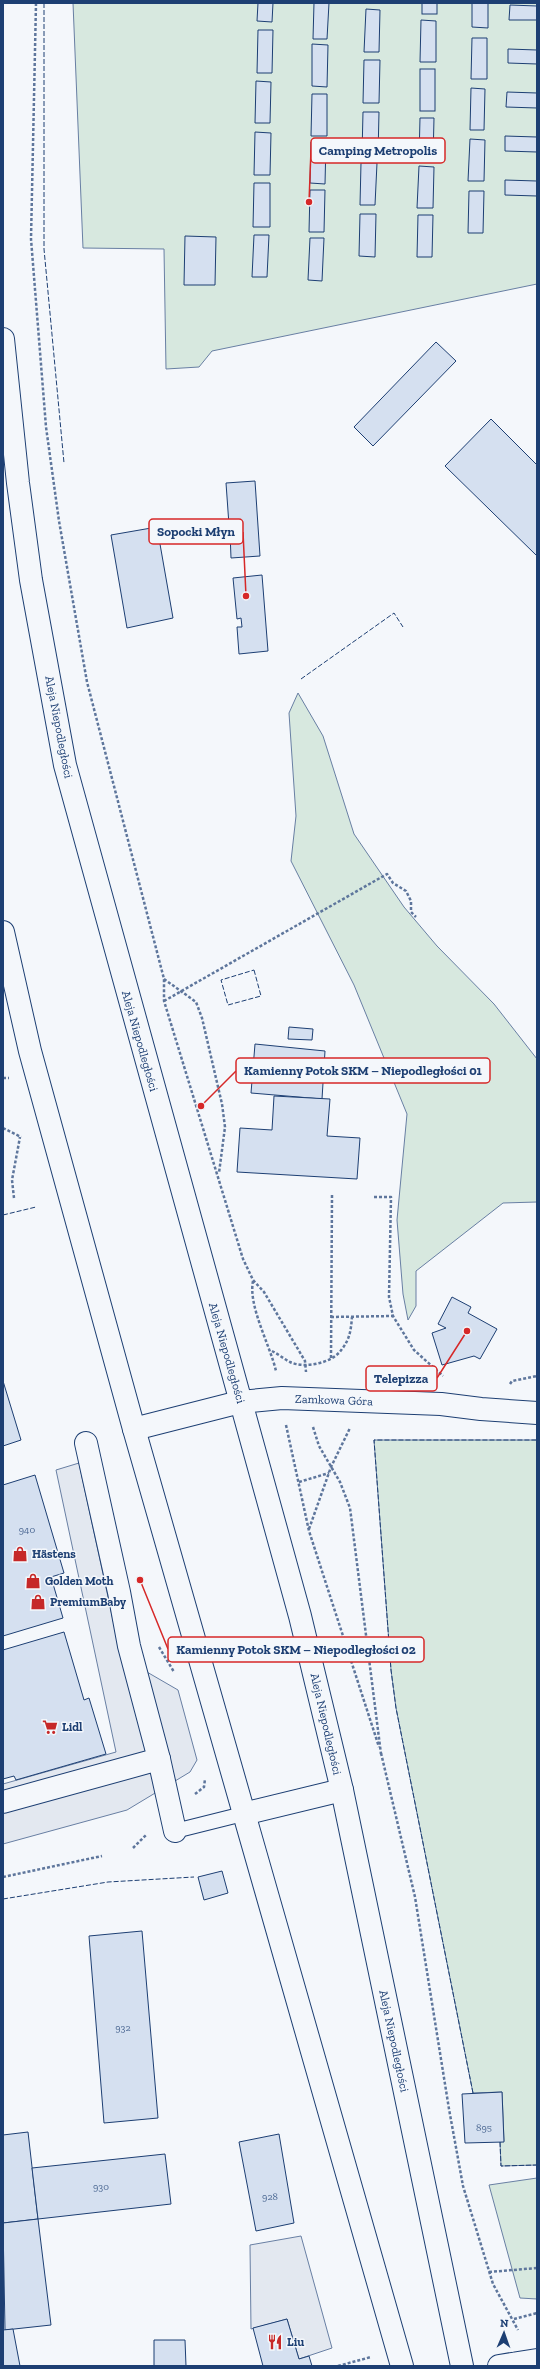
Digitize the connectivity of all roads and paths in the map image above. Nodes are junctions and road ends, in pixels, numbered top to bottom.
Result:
1 (36, 3) edge
2 (3, 339) edge
3 (416, 918) dead end
4 (3, 932) edge
5 (164, 979) junction
6 (182, 990) junction
7 (164, 1000) junction
8 (3, 1078) edge
9 (10, 1078) dead end
10 (3, 1128) edge
11 (20, 1137) junction
12 (25, 1139) dead end
13 (219, 1173) junction
14 (332, 1195) dead end
15 (374, 1197) dead end
16 (14, 1198) dead end
17 (253, 1280) junction
18 (393, 1316) junction
19 (331, 1317) junction
20 (352, 1317) junction
21 (271, 1350) junction
22 (331, 1358) junction
23 (305, 1365) junction
24 (448, 1378) dead end
25 (282, 1398) junction
26 (309, 1399) junction
27 (240, 1402) junction
28 (537, 1413) edge
29 (354, 1421) dead end
30 (134, 1429) junction
31 (86, 1443) dead end
32 (331, 1467) junction
33 (329, 1473) junction
34 (299, 1482) junction
35 (309, 1531) junction
36 (381, 1754) junction
37 (159, 1759) junction
38 (342, 1790) junction
39 (3, 1802) edge
40 (243, 1814) junction
41 (174, 1831) joint
42 (102, 1856) dead end
43 (3, 1877) edge
44 (537, 2268) edge
45 (489, 2272) junction
46 (537, 2313) edge
47 (514, 2319) junction
48 (518, 2330) dead end
49 (371, 2357) dead end
50 (537, 2360) edge
51 (338, 2366) edge
52 (402, 2366) edge
53 (462, 2366) edge
54 (499, 2366) edge

1 - 5 path
2 - 27 main road, Aleja Niepodległości
3 - 6 path
4 - 30 main road
5 - 6 path
5 - 7 path
6 - 7 path
6 - 13 path
7 - 13 path
8 - 9 path
10 - 11 path
11 - 12 path
11 - 16 path
13 - 17 path
14 - 19 path
15 - 18 path
17 - 21 path
17 - 23 path
18 - 20 path
18 - 24 path
19 - 20 path
19 - 22 path
20 - 22 path
21 - 23 path
21 - 25 path
22 - 23 path
23 - 26 path
25 - 26 main road, Zamkowa Góra
25 - 27 main road, Zamkowa Góra
25 - 34 path
26 - 28 main road, Zamkowa Góra
26 - 32 path
27 - 30 main road, Zamkowa Góra
27 - 38 main road, Aleja Niepodległości
29 - 32 path
30 - 40 main road
31 - 37 main road
32 - 33 path
32 - 36 path
33 - 34 path
33 - 35 path
34 - 35 path
35 - 36 path
36 - 45 path
37 - 39 main road
37 - 41 main road
38 - 40 main road
38 - 53 main road, Aleja Niepodległości
40 - 41 lane
40 - 52 main road
42 - 43 path
44 - 45 path
45 - 47 path
46 - 47 path
47 - 48 path
49 - 51 path
50 - 54 main road

